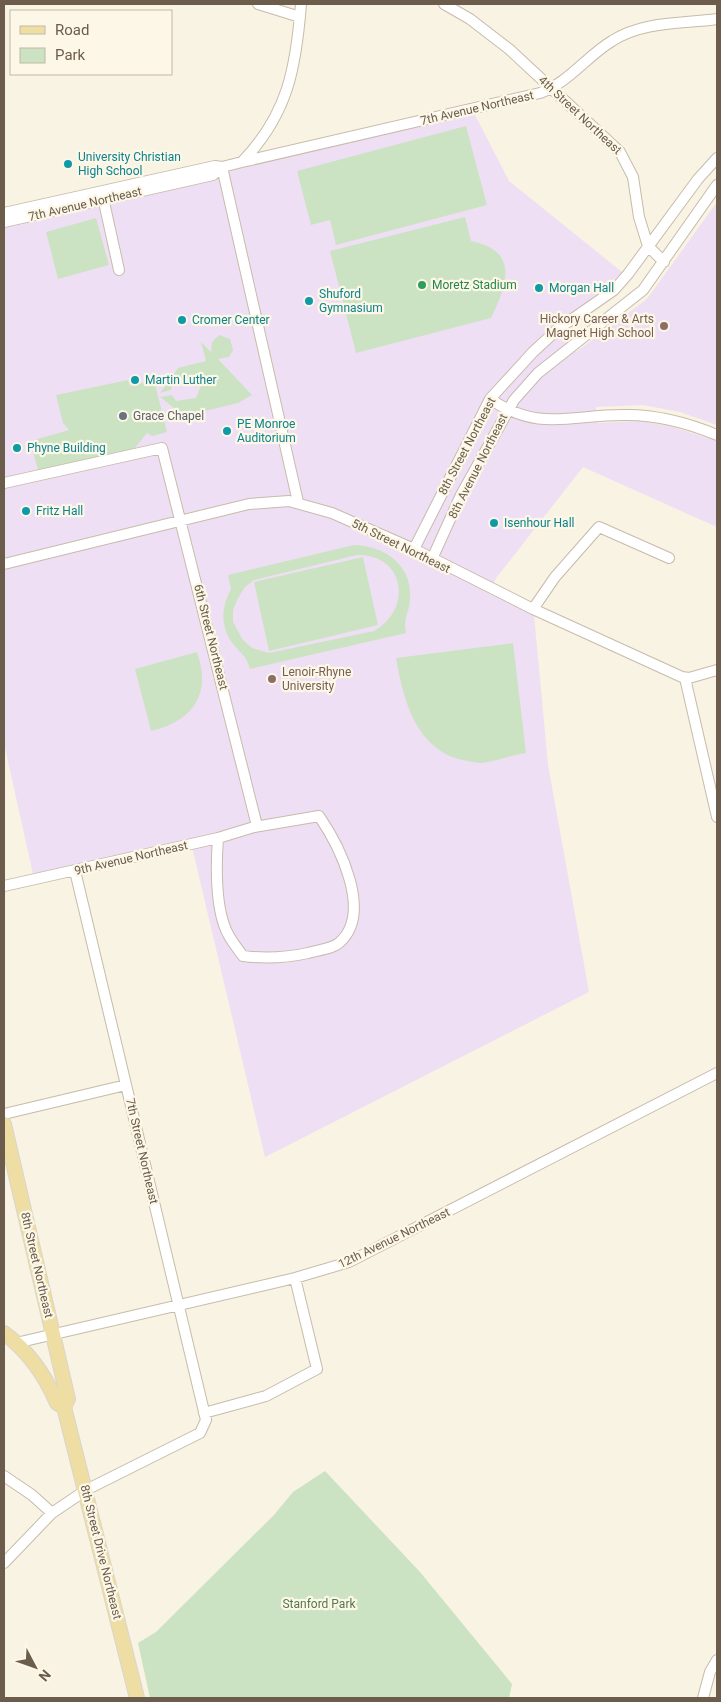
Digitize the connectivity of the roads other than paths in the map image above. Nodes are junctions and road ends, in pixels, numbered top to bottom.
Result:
1 (258, 4) edge
2 (301, 4) edge
3 (444, 4) edge
4 (300, 17) junction
5 (717, 19) edge
6 (551, 88) junction
7 (717, 158) edge
8 (242, 162) junction
9 (222, 167) junction
10 (717, 185) edge
11 (103, 195) junction
12 (4, 212) edge
13 (4, 222) edge
14 (648, 246) junction
15 (664, 262) junction
16 (119, 270) dead end
17 (490, 400) junction
18 (506, 410) junction
19 (717, 435) edge
20 (4, 483) edge
21 (298, 502) junction
22 (181, 520) junction
23 (414, 550) junction
24 (669, 558) dead end
25 (432, 559) junction
26 (4, 564) edge
27 (533, 608) junction
28 (717, 670) edge
29 (685, 678) junction
30 (712, 776) edge
31 (717, 817) edge
32 (257, 826) junction
33 (218, 838) junction
34 (74, 871) junction
35 (4, 886) edge
36 (717, 1073) edge
37 (126, 1085) junction
38 (4, 1114) edge
39 (4, 1124) edge
40 (5, 1138) edge
41 (295, 1278) junction
42 (178, 1305) junction
43 (4, 1333) edge
44 (52, 1333) junction
45 (16, 1343) junction
46 (64, 1407) junction
47 (204, 1413) junction
48 (4, 1476) edge
49 (86, 1490) junction
50 (52, 1513) junction
51 (4, 1563) edge
52 (717, 1660) edge
53 (137, 1698) edge
54 (703, 1698) edge

1 - 4 street
2 - 4 street
3 - 6 street, 4th Street Northeast
4 - 8 street
5 - 6 street, 7th Avenue Northeast
6 - 8 street, 7th Avenue Northeast
6 - 14 street, 4th Street Northeast
7 - 14 street, 8th Street Northeast
8 - 9 street, 7th Avenue Northeast
9 - 11 street, 7th Avenue Northeast
9 - 21 street
10 - 15 street, 8th Avenue Northeast
11 - 12 street, 7th Avenue Northeast
11 - 13 street, 7th Avenue Northeast
11 - 16 street
14 - 15 street, 4th Street Northeast
14 - 17 street, 8th Street Northeast
15 - 18 street, 8th Avenue Northeast
17 - 18 street
17 - 23 street, 8th Street Northeast
18 - 19 street
18 - 25 street, 8th Avenue Northeast
20 - 22 street, 6th Street Northeast
21 - 22 street, 5th Street Northeast
21 - 23 street, 5th Street Northeast
22 - 26 street, 5th Street Northeast
22 - 32 street, 6th Street Northeast
23 - 25 street, 5th Street Northeast
24 - 27 street
25 - 27 street, 5th Street Northeast
27 - 29 street, 5th Street Northeast
28 - 29 street
29 - 30 street
30 - 31 street
32 - 33 street, 9th Avenue Northeast
32 - 33 street
33 - 34 street, 9th Avenue Northeast
34 - 35 street, 9th Avenue Northeast
34 - 37 street, 7th Street Northeast
36 - 41 street, 12th Avenue Northeast
37 - 38 street
37 - 42 street, 7th Street Northeast
39 - 40 main road, 8th Street Northeast
40 - 44 main road, 8th Street Northeast
41 - 42 street, 12th Avenue Northeast
41 - 47 street
42 - 44 street, 12th Avenue Northeast
42 - 47 street, 7th Street Northeast
43 - 45 main road
44 - 45 street, 12th Avenue Northeast
44 - 46 main road, 8th Street Northeast
45 - 46 main road
46 - 49 main road, 8th Street Drive Northeast
47 - 49 street, 7th Street Northeast
48 - 50 street
49 - 50 street
49 - 53 main road, 8th Street Drive Northeast
50 - 51 street
52 - 54 street

